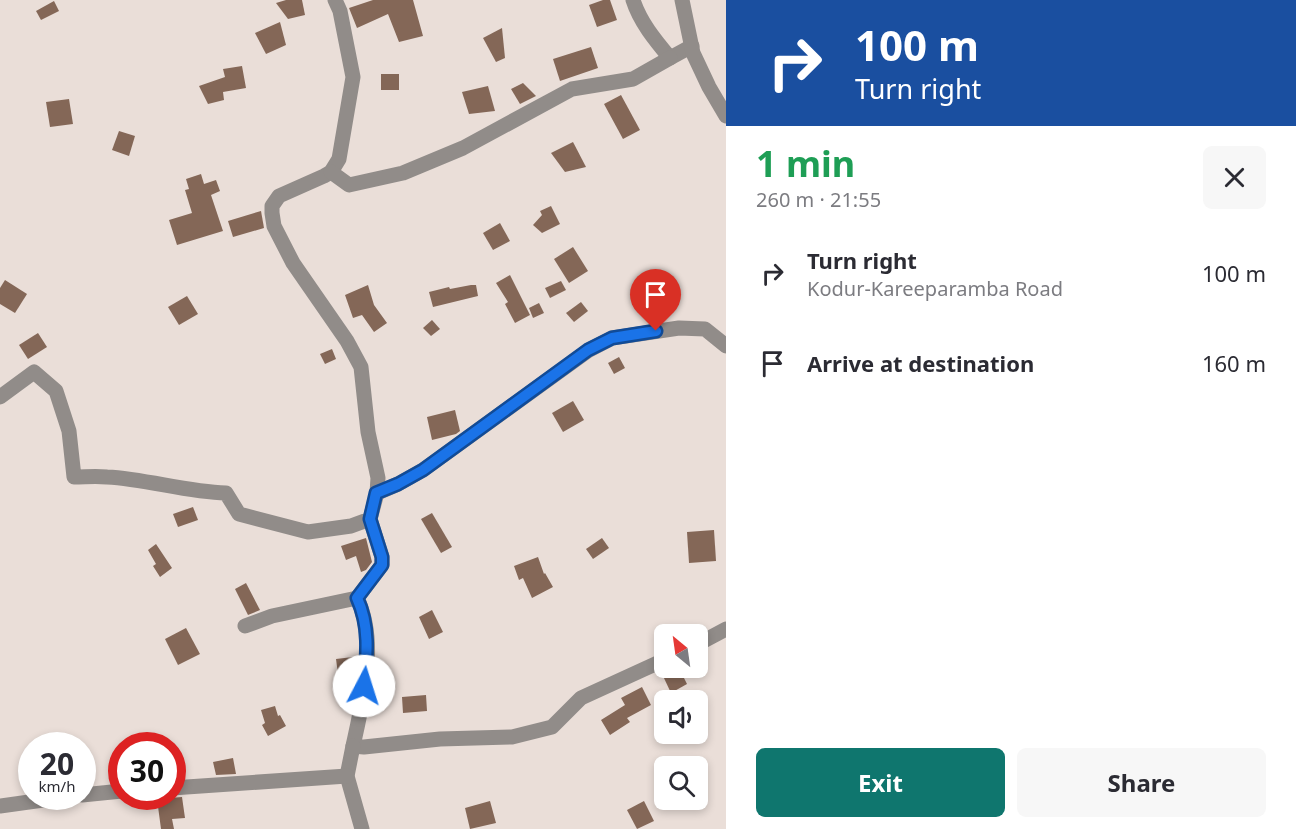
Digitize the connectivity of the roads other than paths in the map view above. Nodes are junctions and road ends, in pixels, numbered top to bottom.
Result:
1 (335, 0) edge
2 (633, 0) edge
3 (682, 0) edge
4 (692, 46) junction
5 (670, 58) junction
6 (726, 116) edge
7 (332, 172) junction
8 (726, 346) edge
9 (0, 397) edge
10 (376, 493) junction
11 (370, 519) junction
12 (357, 598) junction
13 (245, 626) dead end
14 (726, 629) edge
15 (708, 639) edge
16 (654, 665) edge
17 (353, 746) junction
18 (347, 776) junction
19 (186, 787) edge
20 (18, 804) edge
21 (0, 806) edge
22 (362, 829) edge

1 - 7 street
2 - 5 street
3 - 4 street
4 - 5 street
4 - 6 street
5 - 7 street
7 - 10 street
8 - 10 street
9 - 11 street
10 - 11 street
11 - 12 street
12 - 13 street
12 - 17 street
14 - 15 street
16 - 17 street
17 - 18 street
18 - 19 street
18 - 22 street
20 - 21 street

